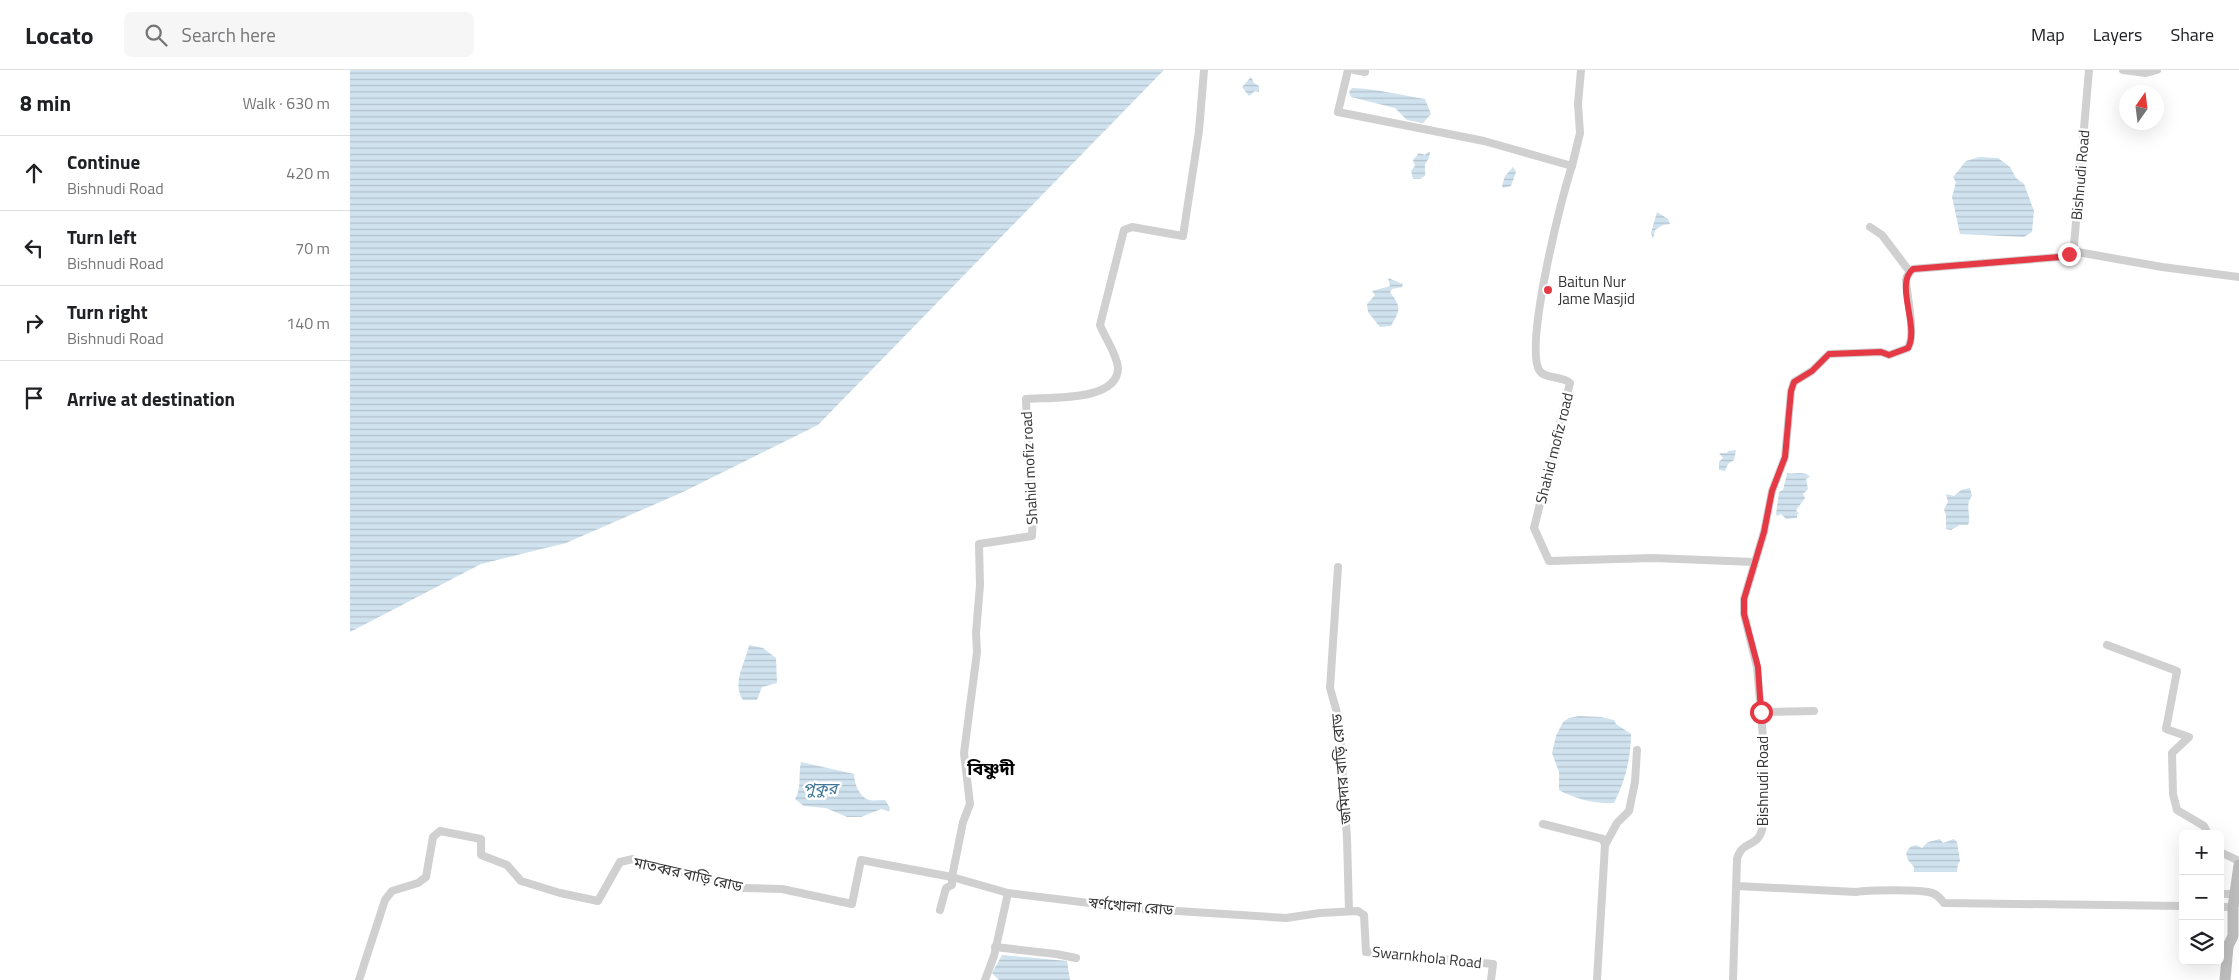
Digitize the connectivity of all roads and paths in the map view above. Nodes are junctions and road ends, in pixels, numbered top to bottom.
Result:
1 (1204, 70) edge
2 (1348, 70) edge
3 (1354, 70) edge
4 (1366, 70) edge
5 (1582, 70) edge
6 (2089, 70) edge
7 (2123, 70) edge
8 (2157, 70) edge
9 (1572, 166) junction
10 (1870, 227) dead end
11 (2072, 251) junction
12 (1910, 272) junction
13 (2239, 276) edge
14 (1754, 562) junction
15 (1338, 567) dead end
16 (2107, 645) dead end
17 (1814, 711) dead end
18 (1761, 712) junction
19 (1637, 750) dead end
20 (1543, 824) dead end
21 (2206, 830) edge
22 (1604, 845) junction
23 (2224, 854) edge
24 (2239, 861) edge
25 (2239, 865) edge
26 (952, 877) junction
27 (1737, 886) junction
28 (1008, 893) junction
29 (2235, 901) edge
30 (2179, 906) edge
31 (940, 910) dead end
32 (1349, 911) junction
33 (994, 948) junction
34 (1076, 958) dead end
35 (359, 980) edge
36 (985, 980) edge
37 (1491, 980) edge
38 (1597, 980) edge
39 (1733, 980) edge
40 (2225, 980) edge

1 - 26 street, Shahid mofiz road
2 - 9 street
3 - 4 street
5 - 9 street
6 - 11 street, Bishnudi Road
7 - 8 street
9 - 14 street, Shahid mofiz road
10 - 12 street
11 - 12 street
11 - 13 street
12 - 14 street, Bishnudi Road
14 - 18 street, Bishnudi Road
15 - 32 street, জমিদার বাড়ি রোড
16 - 21 street
17 - 18 street
18 - 27 street, Bishnudi Road
19 - 22 street
20 - 22 street
22 - 38 street
23 - 24 street
25 - 29 street
26 - 28 street, স্বর্ণখোলা রোড
26 - 31 street
26 - 35 street, মাতব্বর বাড়ি রোড
27 - 30 street
27 - 39 street, Bishnudi Road
28 - 32 street, স্বর্ণখোলা রোড
28 - 33 street
29 - 40 street
32 - 37 street, Swarnkhola Road
33 - 34 street
33 - 36 street

